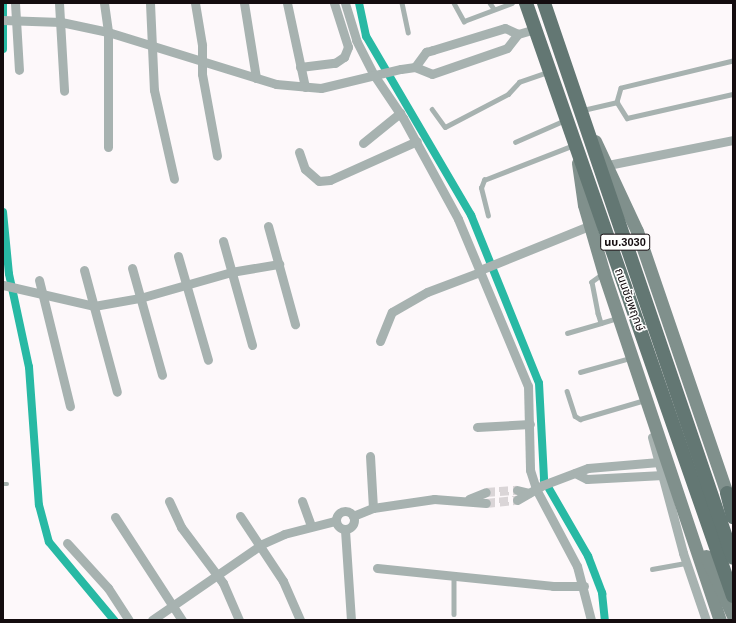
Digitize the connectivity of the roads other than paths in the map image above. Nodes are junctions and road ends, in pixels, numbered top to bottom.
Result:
1 (15, 3) edge
2 (59, 3) edge
3 (104, 3) edge
4 (150, 3) edge
5 (195, 3) edge
6 (244, 3) edge
7 (287, 3) edge
8 (334, 3) edge
9 (345, 3) edge
10 (402, 3) edge
11 (454, 3) edge
12 (490, 3) edge
13 (512, 3) edge
14 (526, 3) edge
15 (544, 3) edge
16 (494, 9) junction
17 (16, 19) junction
18 (3, 20) edge
19 (62, 22) junction
20 (535, 29) junction
21 (108, 32) junction
22 (408, 32) dead end
23 (518, 34) junction
24 (153, 46) junction
25 (202, 61) junction
26 (733, 62) edge
27 (300, 67) junction
28 (415, 68) junction
29 (19, 70) dead end
30 (548, 72) junction
31 (376, 74) junction
32 (256, 78) junction
33 (305, 87) junction
34 (64, 91) dead end
35 (733, 94) edge
36 (616, 102) junction
37 (432, 109) dead end
38 (400, 113) junction
39 (583, 115) junction
40 (566, 120) junction
41 (733, 140) edge
42 (416, 141) junction
43 (515, 142) dead end
44 (363, 143) dead end
45 (108, 147) dead end
46 (575, 149) junction
47 (299, 152) dead end
48 (217, 156) dead end
49 (608, 165) junction
50 (174, 179) dead end
51 (488, 216) dead end
52 (268, 226) dead end
53 (589, 226) junction
54 (222, 241) dead end
55 (178, 256) dead end
56 (279, 264) junction
57 (132, 268) dead end
58 (84, 270) dead end
59 (481, 271) junction
60 (231, 272) junction
61 (604, 274) junction
62 (39, 280) dead end
63 (5, 285) edge
64 (186, 285) junction
65 (44, 296) junction
66 (140, 298) junction
67 (94, 306) junction
68 (618, 318) junction
69 (601, 323) junction
70 (295, 324) dead end
71 (567, 333) dead end
72 (380, 341) dead end
73 (252, 344) dead end
74 (632, 357) junction
75 (208, 360) dead end
76 (659, 365) junction
77 (580, 372) dead end
78 (162, 375) dead end
79 (567, 391) dead end
80 (117, 392) dead end
81 (644, 400) junction
82 (70, 406) dead end
83 (530, 424) junction
84 (477, 427) dead end
85 (370, 456) dead end
86 (659, 462) junction
87 (575, 474) junction
88 (663, 475) junction
89 (536, 489) junction
90 (486, 492) tunnel mouth
91 (727, 493) junction
92 (517, 495) tunnel mouth
93 (469, 499) junction
94 (169, 501) dead end
95 (302, 501) dead end
96 (486, 503) tunnel mouth
97 (373, 508) junction
98 (733, 508) edge
99 (685, 510) junction
100 (240, 516) dead end
101 (353, 516) junction
102 (115, 517) dead end
103 (733, 517) edge
104 (335, 521) junction
105 (310, 526) junction
106 (345, 530) junction
107 (67, 543) dead end
108 (262, 544) junction
109 (733, 558) edge
110 (686, 563) junction
111 (376, 568) dead end
112 (652, 569) dead end
113 (216, 574) junction
114 (454, 578) junction
115 (584, 586) junction
116 (733, 596) edge
117 (174, 604) junction
118 (454, 614) dead end
119 (733, 616) edge
120 (129, 620) edge
121 (152, 620) edge
122 (182, 620) edge
123 (239, 620) edge
124 (300, 620) edge
125 (351, 620) edge
126 (591, 620) edge
127 (706, 620) edge
128 (720, 620) edge

1 - 17 street
2 - 19 street
3 - 21 street
4 - 24 street
5 - 25 street
6 - 32 street
7 - 27 street
8 - 27 street
9 - 31 street
10 - 22 lane
11 - 16 lane
12 - 16 lane
13 - 16 lane
14 - 20 main road, ถนนชัยพฤกษ์ / นบ.3030
15 - 39 main road, ถนนชัยพฤกษ์ / นบ.3030
17 - 18 street
17 - 19 street
17 - 29 street
19 - 21 street
19 - 34 street
20 - 23 street
20 - 30 main road, ถนนชัยพฤกษ์ / นบ.3030
21 - 24 street
21 - 45 street
23 - 28 street
23 - 28 street
24 - 25 street
24 - 50 street
25 - 32 street
25 - 48 street
26 - 36 lane
27 - 33 street
28 - 31 street
30 - 37 lane
30 - 40 main road, ถนนชัยพฤกษ์ / นบ.3030
31 - 33 street
31 - 38 street
32 - 33 street
35 - 36 lane
36 - 39 lane
38 - 42 street
38 - 44 street
39 - 49 main road
39 - 76 main road, ถนนชัยพฤกษ์ / นบ.3030
40 - 43 lane
40 - 46 main road, ถนนชัยพฤกษ์ / นบ.3030
41 - 49 street
42 - 47 street
42 - 59 street
46 - 51 lane
46 - 53 main road
46 - 76 main road, ถนนชัยพฤกษ์ / นบ.3030
49 - 91 main road
52 - 56 street
53 - 59 street
53 - 61 main road
54 - 60 street
55 - 64 street
56 - 60 street
56 - 70 street
57 - 66 street
58 - 67 street
59 - 72 street
59 - 83 street
60 - 64 street
60 - 73 street
61 - 68 main road
61 - 69 lane
62 - 65 street
63 - 65 street
64 - 66 street
64 - 75 street
65 - 67 street
65 - 82 street
66 - 67 street
66 - 78 street
67 - 80 street
68 - 69 lane
68 - 74 main road
69 - 71 lane
74 - 77 lane
74 - 81 main road
76 - 109 main road, ถนนชัยพฤกษ์ / นบ.3030
76 - 116 main road, ถนนชัยพฤกษ์ / นบ.3030
79 - 81 lane
81 - 86 street
81 - 99 main road
83 - 84 street
83 - 89 street
85 - 97 street
86 - 87 street
86 - 88 street
87 - 88 street
87 - 89 street
88 - 110 street
89 - 92 street
89 - 115 street
90 - 93 street
91 - 98 main road
91 - 103 main road
93 - 96 street
93 - 97 street
94 - 113 street
95 - 105 street
97 - 101 street
99 - 119 main road
99 - 128 main road
100 - 108 street
101 - 104 street
101 - 106 street
102 - 117 street
104 - 105 street
104 - 106 street
105 - 108 street
106 - 125 street
107 - 120 street
108 - 113 street
108 - 124 street
110 - 112 lane
110 - 127 street
111 - 114 street
113 - 117 street
113 - 123 street
114 - 115 street
114 - 118 lane
115 - 126 street
117 - 121 street
117 - 122 street

